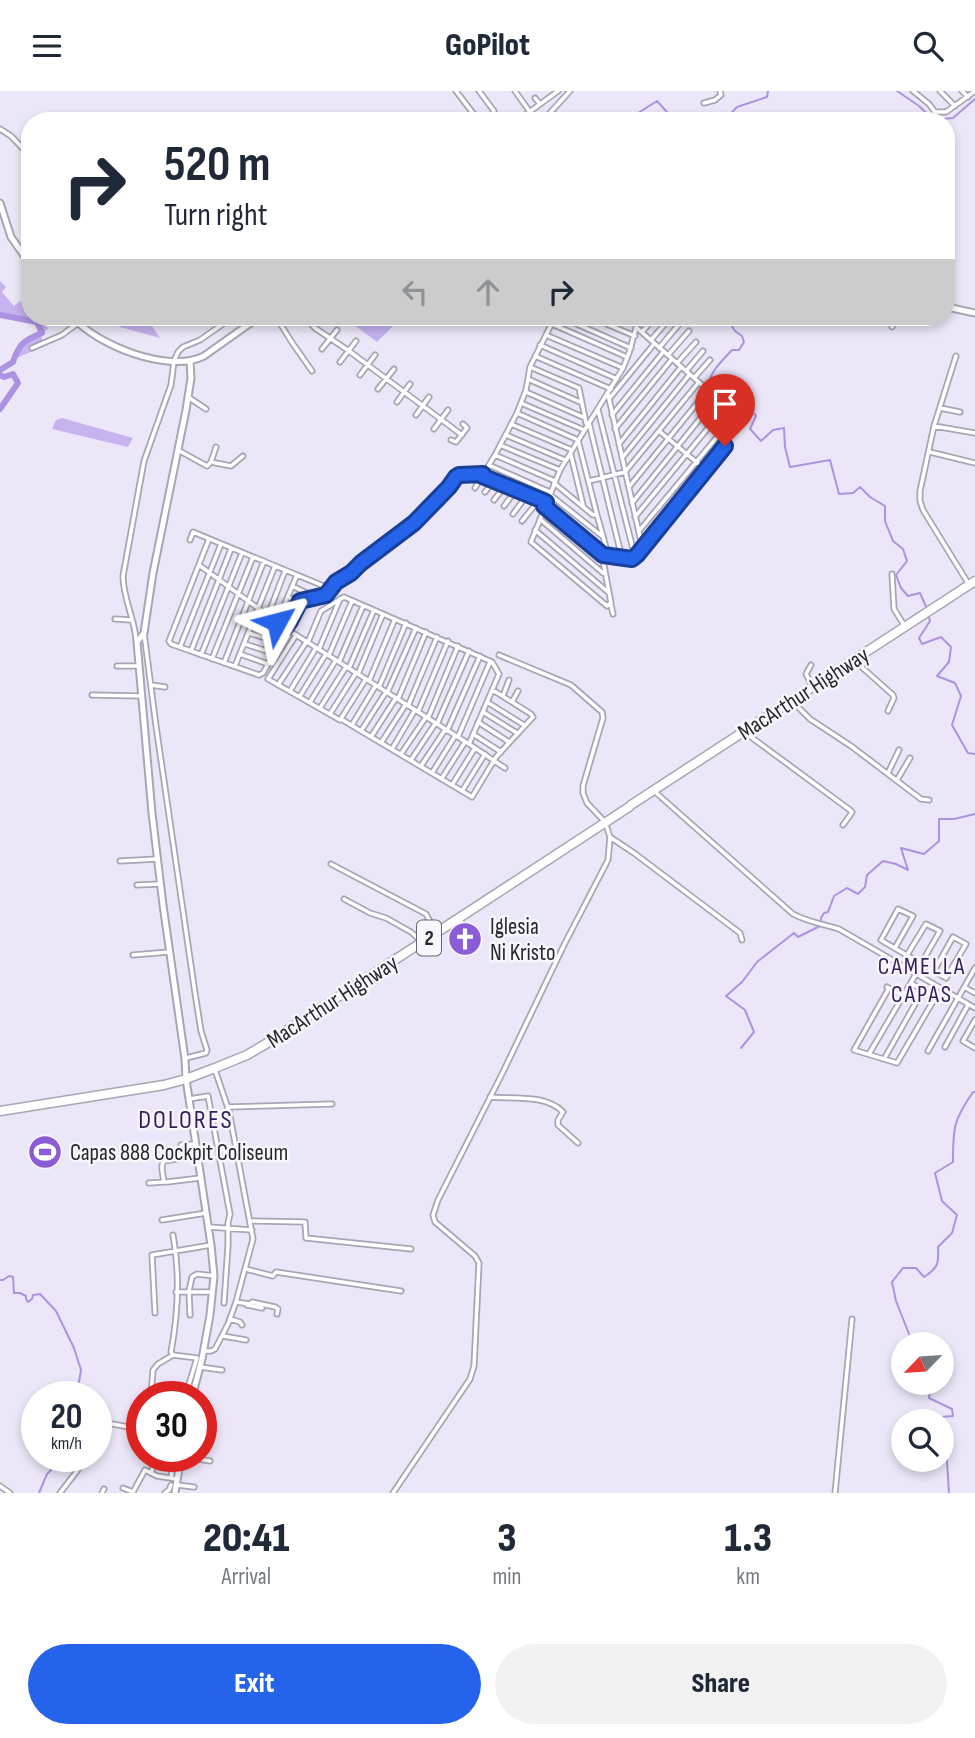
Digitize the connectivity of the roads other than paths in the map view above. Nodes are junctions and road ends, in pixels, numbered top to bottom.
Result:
1 (456, 91) edge
2 (479, 91) edge
3 (514, 91) edge
4 (558, 91) edge
5 (569, 91) edge
6 (720, 91) edge
7 (913, 91) edge
8 (940, 91) edge
9 (962, 91) edge
10 (975, 91) edge
11 (968, 97) junction
12 (535, 99) dead end
13 (704, 103) dead end
14 (540, 104) junction
15 (955, 106) junction
16 (474, 112) edge
17 (493, 112) edge
18 (530, 112) joint
19 (551, 112) edge
20 (0, 129) edge
21 (21, 147) edge
22 (0, 204) edge
23 (21, 251) edge
24 (955, 309) edge
25 (975, 313) edge
26 (74, 326) edge
27 (82, 326) edge
28 (219, 326) edge
29 (246, 326) edge
30 (282, 326) edge
31 (314, 326) edge
32 (551, 326) edge
33 (557, 326) edge
34 (581, 326) edge
35 (611, 326) edge
36 (638, 326) joint
37 (647, 326) edge
38 (665, 326) edge
39 (679, 326) edge
40 (337, 330) dead end
41 (689, 331) dead end
42 (642, 332) junction
43 (546, 335) junction
44 (635, 336) junction
45 (330, 338) junction
46 (356, 341) dead end
47 (653, 342) junction
48 (696, 342) dead end
49 (540, 345) junction
50 (32, 348) dead end
51 (631, 348) junction
52 (322, 349) dead end
53 (662, 349) junction
54 (349, 351) junction
55 (703, 351) dead end
56 (375, 355) dead end
57 (535, 356) junction
58 (956, 356) dead end
59 (627, 357) junction
60 (670, 357) junction
61 (710, 360) dead end
62 (174, 361) junction
63 (190, 362) junction
64 (340, 362) dead end
65 (368, 364) junction
66 (530, 367) junction
67 (623, 368) junction
68 (394, 369) dead end
69 (684, 369) junction
70 (312, 372) dead end
71 (360, 375) dead end
72 (386, 378) junction
73 (528, 379) junction
74 (617, 379) junction
75 (696, 380) junction
76 (410, 384) dead end
77 (378, 389) dead end
78 (611, 389) junction
79 (708, 390) junction
80 (405, 392) junction
81 (526, 392) junction
82 (188, 397) junction
83 (429, 397) dead end
84 (608, 397) junction
85 (715, 400) junction
86 (397, 402) dead end
87 (521, 403) junction
88 (582, 403) junction
89 (423, 406) junction
90 (940, 408) junction
91 (206, 409) dead end
92 (448, 410) dead end
93 (598, 410) junction
94 (723, 411) junction
95 (960, 412) dead end
96 (517, 413) junction
97 (416, 415) dead end
98 (612, 415) junction
99 (585, 418) junction
100 (441, 419) junction
101 (463, 424) dead end
102 (510, 424) junction
103 (589, 424) junction
104 (726, 426) junction
105 (934, 426) junction
106 (433, 429) dead end
107 (615, 429) junction
108 (584, 430) junction
109 (659, 431) junction
110 (975, 433) edge
111 (462, 435) junction
112 (505, 435) junction
113 (668, 439) junction
114 (451, 440) dead end
115 (578, 440) junction
116 (619, 444) junction
117 (500, 445) junction
118 (216, 447) dead end
119 (678, 447) junction
120 (178, 450) junction
121 (929, 451) junction
122 (571, 452) junction
123 (687, 454) junction
124 (495, 455) junction
125 (243, 456) dead end
126 (622, 458) junction
127 (565, 460) junction
128 (211, 462) junction
129 (696, 462) junction
130 (975, 463) edge
131 (489, 465) junction
132 (560, 470) junction
133 (706, 470) junction
134 (625, 472) junction
135 (614, 474) junction
136 (483, 475) junction
137 (603, 477) junction
138 (494, 481) junction
139 (589, 481) junction
140 (554, 482) junction
141 (505, 486) junction
142 (629, 487) junction
143 (475, 488) dead end
144 (516, 490) junction
145 (485, 492) dead end
146 (550, 493) junction
147 (527, 495) junction
148 (494, 500) dead end
149 (539, 500) junction
150 (632, 503) junction
151 (545, 504) junction
152 (503, 506) dead end
153 (583, 507) junction
154 (513, 514) dead end
155 (597, 515) junction
156 (635, 517) junction
157 (540, 519) junction
158 (522, 521) dead end
159 (535, 530) junction
160 (639, 531) junction
161 (603, 536) junction
162 (209, 539) junction
163 (190, 540) dead end
164 (221, 544) junction
165 (642, 547) junction
166 (232, 548) junction
167 (243, 553) junction
168 (605, 556) junction
169 (253, 557) junction
170 (635, 557) junction
171 (622, 558) junction
172 (264, 561) junction
173 (199, 565) junction
174 (275, 566) junction
175 (286, 571) junction
176 (209, 572) junction
177 (605, 574) junction
178 (892, 574) dead end
179 (297, 575) junction
180 (219, 579) junction
181 (972, 583) edge
182 (229, 586) junction
183 (292, 586) junction
184 (331, 589) junction
185 (608, 592) junction
186 (238, 593) junction
187 (288, 597) junction
188 (317, 598) junction
189 (340, 599) junction
190 (248, 601) junction
191 (352, 601) junction
192 (300, 603) junction
193 (363, 605) junction
194 (611, 605) junction
195 (258, 608) junction
196 (374, 610) junction
197 (383, 614) junction
198 (613, 614) dead end
199 (268, 615) junction
200 (115, 619) dead end
201 (395, 619) junction
202 (132, 620) junction
203 (277, 622) junction
204 (406, 623) junction
205 (905, 627) junction
206 (285, 628) junction
207 (416, 628) junction
208 (426, 632) junction
209 (144, 633) junction
210 (249, 633) junction
211 (296, 635) junction
212 (437, 637) junction
213 (275, 641) junction
214 (448, 641) junction
215 (137, 642) junction
216 (307, 642) junction
217 (244, 644) junction
218 (458, 646) junction
219 (180, 647) junction
220 (318, 648) junction
221 (191, 651) junction
222 (469, 651) junction
223 (273, 653) junction
224 (240, 654) junction
225 (201, 655) junction
226 (328, 655) junction
227 (499, 655) dead end
228 (480, 656) junction
229 (212, 659) junction
230 (854, 660) junction
231 (337, 661) junction
232 (490, 661) junction
233 (224, 663) junction
234 (268, 664) junction
235 (811, 665) dead end
236 (117, 666) dead end
237 (235, 666) junction
238 (138, 667) junction
239 (348, 667) junction
240 (357, 673) junction
241 (368, 680) junction
242 (509, 680) dead end
243 (151, 685) junction
244 (278, 685) junction
245 (377, 686) junction
246 (165, 687) dead end
247 (814, 687) junction
248 (290, 691) junction
249 (492, 691) junction
250 (518, 691) dead end
251 (387, 692) junction
252 (92, 695) dead end
253 (141, 696) junction
254 (300, 696) junction
255 (503, 696) junction
256 (397, 699) junction
257 (792, 701) junction
258 (310, 702) junction
259 (488, 702) junction
260 (512, 702) junction
261 (407, 705) junction
262 (320, 708) junction
263 (781, 708) junction
264 (416, 711) junction
265 (483, 712) junction
266 (888, 712) dead end
267 (143, 713) junction
268 (155, 713) junction
269 (330, 714) junction
270 (427, 718) junction
271 (341, 719) junction
272 (478, 722) junction
273 (436, 724) junction
274 (352, 725) junction
275 (525, 725) junction
276 (446, 730) junction
277 (361, 731) junction
278 (517, 733) junction
279 (473, 734) junction
280 (747, 734) junction
281 (457, 736) junction
282 (371, 737) junction
283 (509, 742) junction
284 (381, 743) junction
285 (467, 743) junction
286 (725, 745) junction
287 (475, 748) junction
288 (392, 749) junction
289 (899, 750) dead end
290 (501, 752) junction
291 (401, 754) junction
292 (485, 754) junction
293 (910, 758) dead end
294 (411, 761) junction
295 (494, 761) junction
296 (421, 767) junction
297 (505, 768) dead end
298 (432, 773) junction
299 (887, 773) junction
300 (442, 779) junction
301 (897, 780) junction
302 (452, 785) junction
303 (462, 791) junction
304 (654, 791) junction
305 (929, 800) dead end
306 (605, 822) junction
307 (842, 825) dead end
308 (610, 837) junction
309 (157, 859) junction
310 (120, 861) dead end
311 (331, 864) dead end
312 (160, 884) junction
313 (137, 885) dead end
314 (345, 899) dead end
315 (459, 918) junction
316 (436, 933) junction
317 (742, 940) dead end
318 (474, 941) dead end
319 (422, 943) junction
320 (895, 949) junction
321 (169, 952) junction
322 (134, 955) dead end
323 (907, 955) junction
324 (921, 964) junction
325 (975, 968) edge
326 (934, 971) junction
327 (916, 974) junction
328 (973, 976) edge
329 (911, 983) junction
330 (964, 987) junction
331 (923, 990) junction
332 (975, 993) edge
333 (903, 996) junction
334 (958, 998) junction
335 (968, 1005) junction
336 (975, 1008) edge
337 (975, 1020) edge
338 (945, 1047) dead end
339 (975, 1048) edge
340 (928, 1051) dead end
341 (869, 1055) junction
342 (185, 1059) junction
343 (884, 1059) junction
344 (215, 1068) junction
345 (186, 1079) junction
346 (490, 1097) junction
347 (189, 1099) junction
348 (332, 1104) dead end
349 (228, 1107) junction
350 (0, 1111) edge
351 (578, 1143) dead end
352 (195, 1144) junction
353 (181, 1145) dead end
354 (197, 1156) junction
355 (201, 1178) junction
356 (164, 1182) junction
357 (149, 1183) dead end
358 (206, 1213) junction
359 (162, 1220) dead end
360 (251, 1221) junction
361 (208, 1227) junction
362 (228, 1228) junction
363 (252, 1230) junction
364 (173, 1235) dead end
365 (211, 1245) junction
366 (411, 1249) dead end
367 (176, 1251) junction
368 (245, 1269) junction
369 (214, 1276) junction
370 (401, 1290) dead end
371 (176, 1291) junction
372 (189, 1291) junction
373 (214, 1292) junction
374 (236, 1302) junction
375 (224, 1303) dead end
376 (262, 1308) dead end
377 (155, 1313) dead end
378 (277, 1314) dead end
379 (190, 1315) dead end
380 (230, 1319) junction
381 (852, 1319) dead end
382 (242, 1325) dead end
383 (223, 1336) junction
384 (246, 1340) dead end
385 (203, 1351) junction
386 (173, 1355) junction
387 (200, 1359) junction
388 (200, 1367) junction
389 (222, 1370) dead end
390 (153, 1381) edge
391 (191, 1381) edge
392 (196, 1381) edge
393 (76, 1472) edge
394 (151, 1473) joint
395 (174, 1483) edge
396 (0, 1486) edge
397 (194, 1487) dead end
398 (123, 1488) dead end
399 (10, 1493) edge
400 (60, 1493) edge
401 (165, 1493) edge
402 (393, 1493) edge
403 (835, 1493) edge

1 - 16 street
2 - 17 street
3 - 18 street
4 - 14 street
5 - 19 street
6 - 13 street
7 - 15 street
8 - 15 street
9 - 11 street
10 - 11 street
11 - 15 street
12 - 14 street
14 - 18 street
20 - 21 street
22 - 23 street
24 - 25 street
26 - 50 street
27 - 62 street
28 - 62 street
29 - 63 street
30 - 70 street
31 - 45 street
32 - 43 street
33 - 59 street
34 - 51 street
35 - 44 street
36 - 42 street
36 - 44 street
37 - 42 street
38 - 47 street
39 - 53 street
40 - 45 street
41 - 60 street
42 - 47 street
43 - 49 street
43 - 67 street
44 - 51 street
45 - 52 street
45 - 54 street
46 - 54 street
47 - 53 street
47 - 84 street
48 - 69 street
49 - 57 street
49 - 74 street
51 - 59 street
53 - 60 street
53 - 98 street
54 - 64 street
54 - 65 street
55 - 69 street
56 - 65 street
57 - 66 street
57 - 78 street
58 - 90 street
59 - 67 street
60 - 69 street
60 - 107 street
61 - 75 street
62 - 63 street
62 - 202 street
63 - 82 street
65 - 71 street
65 - 72 street
66 - 73 street
66 - 88 street
67 - 74 street
68 - 72 street
69 - 75 street
69 - 116 street
69 - 126 street
72 - 77 street
72 - 80 street
73 - 81 street
73 - 88 street
74 - 78 street
75 - 79 street
75 - 109 street
76 - 80 street
78 - 84 street
79 - 85 street
79 - 113 street
80 - 86 street
80 - 89 street
81 - 87 street
81 - 99 street
82 - 91 street
82 - 120 street
83 - 89 street
84 - 93 street
84 - 98 street
85 - 94 street
85 - 119 street
87 - 96 street
87 - 108 street
88 - 99 street
89 - 97 street
89 - 100 street
90 - 95 street
90 - 105 street
92 - 100 street
93 - 103 street
93 - 135 street
94 - 104 street
94 - 123 street
96 - 102 street
96 - 115 street
98 - 107 street
99 - 103 street
100 - 106 street
100 - 111 street
101 - 111 street
102 - 112 street
102 - 122 street
103 - 108 street
103 - 137 street
104 - 129 street
104 - 133 street
105 - 110 street
105 - 121 street
107 - 116 street
108 - 115 street
109 - 113 street
109 - 134 street
111 - 114 street
112 - 117 street
112 - 127 street
113 - 119 street
113 - 142 street
115 - 122 street
115 - 139 street
116 - 126 street
117 - 124 street
117 - 132 street
118 - 128 street
119 - 123 street
119 - 150 street
120 - 128 street
120 - 209 street
121 - 130 street
121 - 181 street
122 - 127 street
122 - 153 street
123 - 129 street
123 - 156 street
124 - 131 street
124 - 140 street
125 - 128 street
126 - 134 street
127 - 132 street
129 - 133 street
129 - 160 street
131 - 136 street
131 - 146 street
132 - 140 street
133 - 165 street
134 - 135 street
134 - 142 street
135 - 137 street
135 - 170 street
136 - 138 street
136 - 143 street
136 - 184 street
137 - 139 street
137 - 171 street
138 - 141 street
138 - 145 street
139 - 155 street
140 - 146 street
140 - 153 street
141 - 144 street
141 - 148 street
142 - 150 street
144 - 147 street
144 - 152 street
146 - 151 street
146 - 161 street
147 - 149 street
147 - 154 street
149 - 151 street
149 - 158 street
150 - 156 street
151 - 157 street
151 - 168 street
153 - 155 street
155 - 161 street
156 - 160 street
157 - 159 street
157 - 177 street
159 - 185 street
159 - 194 street
160 - 165 street
161 - 168 street
162 - 163 street
162 - 164 street
162 - 173 street
164 - 166 street
164 - 176 street
165 - 170 street
166 - 167 street
166 - 180 street
167 - 169 street
167 - 182 street
168 - 171 street
168 - 177 street
169 - 172 street
169 - 186 street
170 - 171 street
172 - 174 street
172 - 190 street
173 - 176 street
173 - 219 street
174 - 175 street
174 - 195 street
175 - 179 street
175 - 199 street
176 - 180 street
176 - 219 street
177 - 185 street
178 - 205 street
179 - 183 street
179 - 184 street
180 - 182 street
180 - 221 street
181 - 205 highway, MacArthur Highway / 2
182 - 186 street
182 - 225 street
183 - 187 street
183 - 188 street
184 - 188 street
185 - 194 street
186 - 190 street
186 - 229 street
187 - 192 street
187 - 203 street
188 - 192 street
189 - 191 street
189 - 216 street
189 - 220 street
190 - 195 street
190 - 233 street
191 - 193 street
191 - 226 street
192 - 206 street
193 - 196 street
193 - 231 street
194 - 198 street
195 - 199 street
195 - 210 street
196 - 197 street
196 - 239 street
197 - 201 street
197 - 240 street
199 - 203 street
200 - 202 street
201 - 204 street
201 - 241 street
202 - 215 street
203 - 206 street
204 - 207 street
204 - 245 street
205 - 230 highway, MacArthur Highway / 2
206 - 211 street
206 - 213 street
207 - 208 street
207 - 251 street
208 - 212 street
208 - 256 street
209 - 215 street
209 - 243 street
210 - 213 street
210 - 217 street
211 - 216 street
211 - 244 street
212 - 214 street
212 - 261 street
213 - 223 street
214 - 218 street
214 - 264 street
215 - 238 street
216 - 220 street
216 - 244 street
217 - 223 street
217 - 224 street
218 - 222 street
218 - 270 street
219 - 221 street
220 - 226 street
220 - 248 street
221 - 225 street
222 - 228 street
222 - 273 street
223 - 234 street
224 - 234 street
224 - 237 street
225 - 229 street
226 - 231 street
226 - 254 street
227 - 306 street
228 - 232 street
228 - 276 street
229 - 233 street
230 - 247 highway, MacArthur Highway / 2
230 - 266 street
231 - 239 street
231 - 258 street
232 - 249 street
232 - 281 street
233 - 237 street
234 - 237 street
235 - 247 street
236 - 238 street
238 - 253 street
239 - 240 street
239 - 262 street
240 - 241 street
240 - 269 street
241 - 245 street
241 - 271 street
242 - 255 street
243 - 246 street
243 - 268 street
244 - 248 street
245 - 251 street
245 - 274 street
247 - 257 highway, MacArthur Highway / 2
248 - 254 street
249 - 255 street
249 - 259 street
250 - 260 street
251 - 256 street
251 - 277 street
252 - 253 street
253 - 267 street
254 - 258 street
255 - 260 street
256 - 261 street
256 - 282 street
257 - 263 highway, MacArthur Highway / 2
257 - 299 street
258 - 262 street
259 - 265 street
259 - 275 street
260 - 275 street
261 - 264 street
261 - 284 street
262 - 269 street
263 - 280 highway
263 - 286 highway, MacArthur Highway / 2
264 - 270 street
264 - 288 street
265 - 272 street
265 - 278 street
267 - 268 street
267 - 309 street
268 - 342 street
269 - 271 street
270 - 273 street
270 - 291 street
271 - 274 street
272 - 279 street
272 - 283 street
273 - 276 street
273 - 294 street
274 - 277 street
275 - 278 street
276 - 281 street
276 - 296 street
277 - 282 street
278 - 283 street
279 - 285 street
279 - 290 street
280 - 286 highway
280 - 307 street
281 - 285 street
281 - 298 street
282 - 284 street
283 - 290 street
284 - 288 street
285 - 287 street
285 - 300 street
286 - 304 highway, MacArthur Highway / 2
287 - 292 street
287 - 302 street
288 - 291 street
289 - 299 street
290 - 295 street
291 - 294 street
292 - 295 street
292 - 303 street
293 - 301 street
294 - 296 street
295 - 297 street
295 - 303 street
296 - 298 street
298 - 300 street
299 - 301 street
300 - 302 street
301 - 305 street
302 - 303 street
304 - 306 highway, MacArthur Highway / 2
304 - 327 street
306 - 308 street
306 - 315 highway, MacArthur Highway / 2
308 - 317 street
308 - 346 street
309 - 310 street
309 - 312 street
311 - 316 street
312 - 313 street
312 - 321 street
314 - 319 street
315 - 316 highway, MacArthur Highway / 2
315 - 318 street
316 - 319 highway, MacArthur Highway / 2
319 - 344 highway, MacArthur Highway / 2
320 - 320 street
320 - 323 street
321 - 322 street
321 - 342 street
323 - 324 street
323 - 324 street
324 - 326 street
324 - 327 street
325 - 328 street
326 - 326 street
327 - 329 street
327 - 334 street
328 - 330 street
329 - 331 street
329 - 333 street
330 - 332 street
330 - 334 street
331 - 343 street
331 - 343 street
333 - 341 street
333 - 341 street
334 - 335 street
334 - 340 street
335 - 336 street
335 - 338 street
337 - 339 street
341 - 343 street
342 - 345 street
344 - 345 highway, MacArthur Highway / 2
344 - 349 street
345 - 347 street
345 - 350 highway, MacArthur Highway / 2
346 - 351 street
346 - 402 street
347 - 352 street
347 - 362 street
348 - 349 street
349 - 360 street
352 - 353 street
352 - 354 street
354 - 355 street
354 - 356 street
355 - 356 street
355 - 358 street
356 - 357 street
358 - 359 street
358 - 361 street
360 - 363 street
360 - 366 street
361 - 362 street
361 - 365 street
362 - 363 street
362 - 375 street
363 - 368 street
364 - 367 street
365 - 367 street
365 - 369 street
367 - 371 street
367 - 377 street
368 - 370 street
368 - 374 street
369 - 372 street
369 - 373 street
371 - 372 street
371 - 386 street
372 - 373 street
372 - 379 street
373 - 385 street
374 - 376 street
374 - 378 street
374 - 380 street
380 - 382 street
380 - 383 street
381 - 403 street
383 - 384 street
383 - 385 street
385 - 387 street
386 - 387 street
386 - 390 street
387 - 388 street
387 - 391 street
388 - 389 street
388 - 392 street
393 - 400 street
394 - 395 street
394 - 398 street
395 - 397 street
395 - 401 street
396 - 399 street

